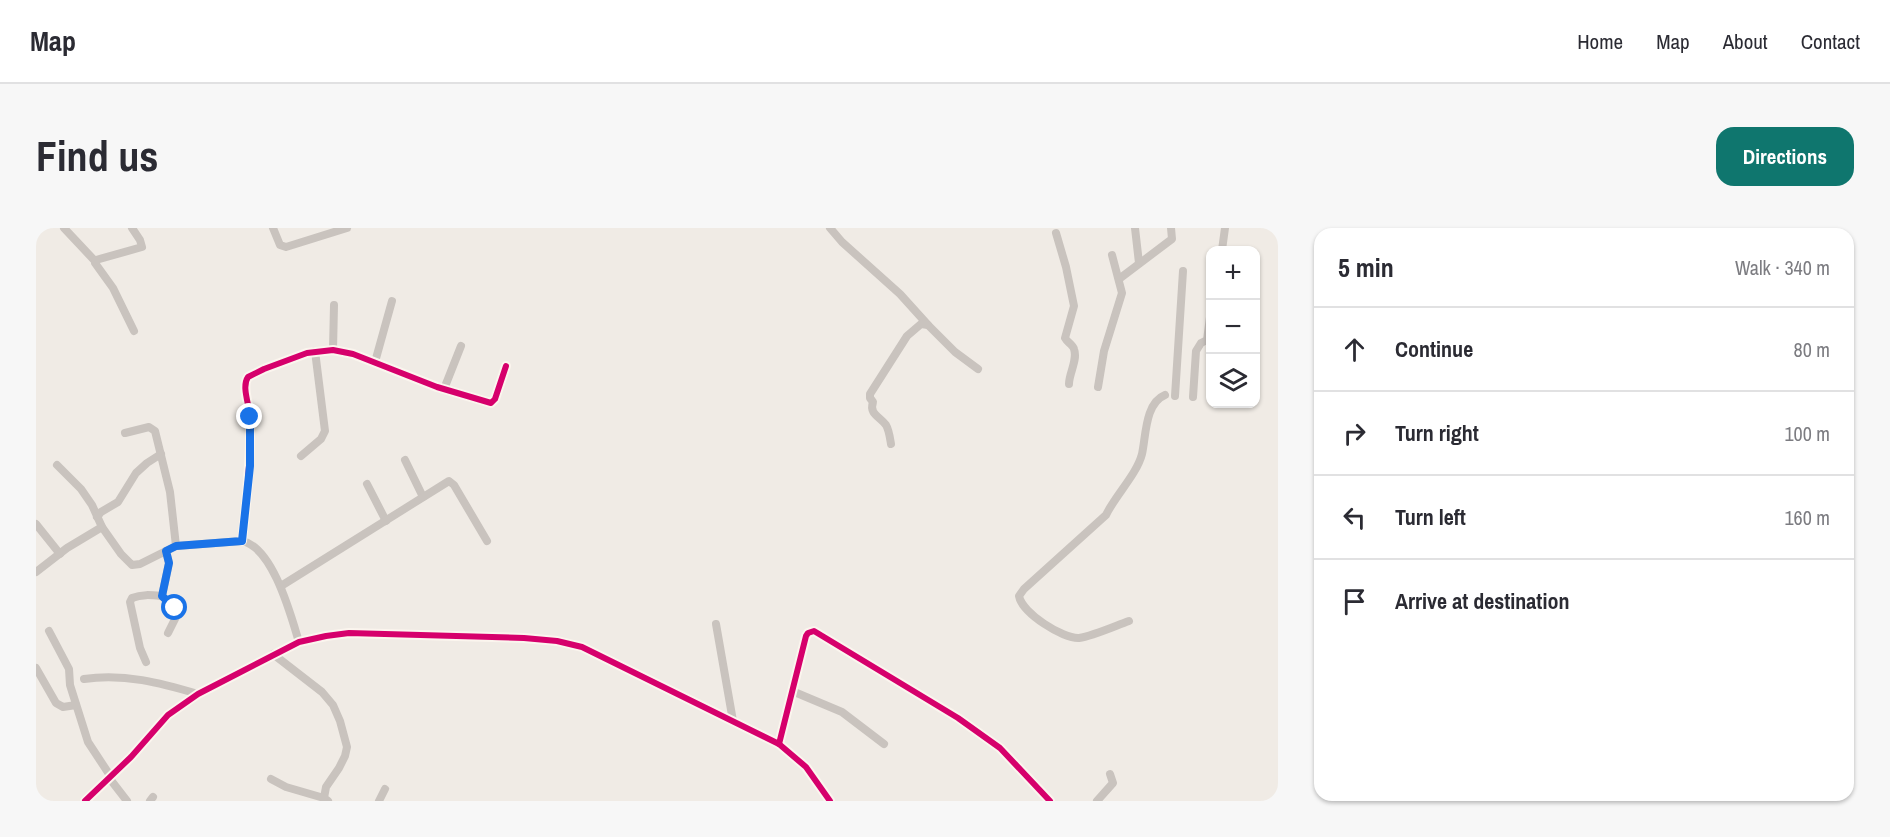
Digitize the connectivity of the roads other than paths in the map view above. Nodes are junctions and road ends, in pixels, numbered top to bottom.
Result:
1 (64, 228) edge
2 (132, 228) edge
3 (273, 228) edge
4 (347, 228) edge
5 (830, 228) edge
6 (1135, 228) edge
7 (1171, 228) edge
8 (1226, 228) edge
9 (1056, 233) dead end
10 (1223, 246) edge
11 (1112, 255) dead end
12 (95, 261) junction
13 (1139, 263) junction
14 (1183, 271) dead end
15 (1119, 279) junction
16 (392, 301) dead end
17 (334, 305) dead end
18 (928, 325) junction
19 (134, 331) dead end
20 (1206, 341) edge
21 (461, 346) dead end
22 (333, 350) junction
23 (315, 351) junction
24 (375, 362) junction
25 (506, 366) dead end
26 (978, 369) dead end
27 (1069, 384) dead end
28 (1098, 387) dead end
29 (444, 389) junction
30 (1165, 395) dead end
31 (1175, 396) dead end
32 (1194, 397) dead end
33 (125, 433) dead end
34 (891, 444) dead end
35 (161, 454) junction
36 (301, 456) dead end
37 (405, 460) dead end
38 (57, 465) dead end
39 (367, 484) dead end
40 (423, 497) junction
41 (98, 517) junction
42 (386, 520) junction
43 (36, 524) edge
44 (102, 527) junction
45 (242, 541) junction
46 (487, 541) dead end
47 (176, 546) junction
48 (166, 551) junction
49 (60, 554) junction
50 (36, 572) edge
51 (281, 586) junction
52 (162, 596) junction
53 (1129, 621) dead end
54 (716, 624) dead end
55 (49, 631) dead end
56 (168, 633) dead end
57 (299, 642) junction
58 (273, 654) junction
59 (146, 662) dead end
60 (36, 668) edge
61 (84, 679) dead end
62 (792, 691) junction
63 (198, 694) junction
64 (76, 705) junction
65 (733, 721) junction
66 (779, 744) junction
67 (884, 744) dead end
68 (1110, 774) dead end
69 (110, 778) junction
70 (271, 779) dead end
71 (386, 789) dead end
72 (326, 799) edge
73 (85, 801) edge
74 (127, 801) edge
75 (379, 801) edge
76 (830, 801) edge
77 (1050, 801) edge
78 (1097, 801) edge

1 - 12 street
2 - 12 street
3 - 4 street
5 - 18 street
6 - 13 street
7 - 13 street
8 - 10 street
9 - 27 street
11 - 15 street
12 - 19 street
13 - 15 street
14 - 31 street
15 - 28 street
16 - 24 street
17 - 22 street
18 - 26 street
18 - 34 street
20 - 32 street
21 - 29 street
22 - 23 street
22 - 24 street
23 - 36 street
23 - 45 street
24 - 29 street
25 - 29 street
30 - 53 street
33 - 35 street
35 - 41 street
35 - 47 street
37 - 40 street
38 - 41 street
39 - 42 street
40 - 42 street
40 - 46 street
41 - 44 street
42 - 51 street
43 - 49 street
44 - 48 street
44 - 49 street
45 - 47 street
45 - 51 street
47 - 48 street
48 - 52 street
49 - 50 street
51 - 57 street
52 - 56 street
52 - 59 street
54 - 65 street
55 - 64 street
57 - 58 street
57 - 65 street
58 - 63 street
58 - 72 street
60 - 64 street
61 - 63 street
62 - 66 street
62 - 67 street
62 - 77 street
63 - 69 street
64 - 69 street
65 - 66 street
66 - 76 street
68 - 78 street
69 - 73 street
69 - 74 street
70 - 72 street
71 - 75 street

